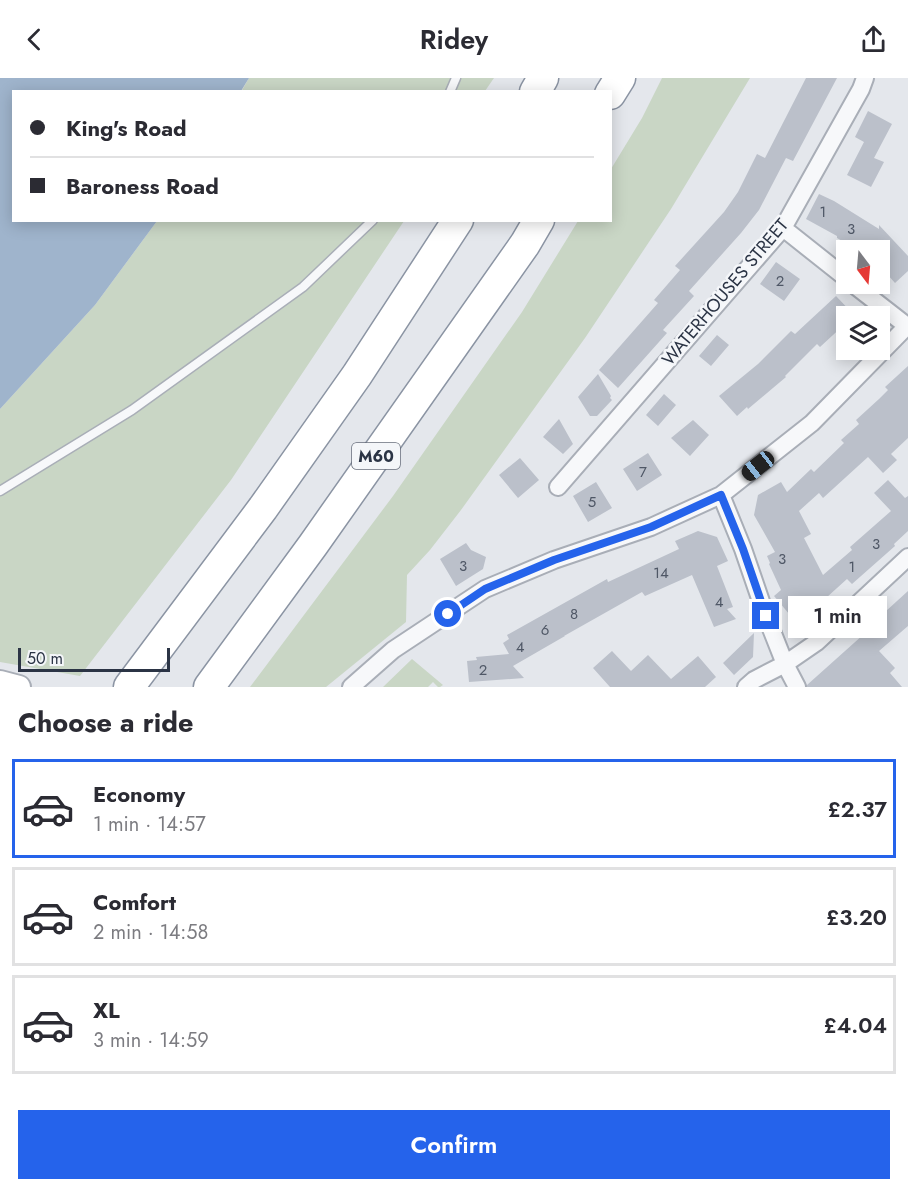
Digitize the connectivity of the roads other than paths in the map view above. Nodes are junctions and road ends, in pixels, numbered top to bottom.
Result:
1 (620, 78) edge
2 (865, 78) edge
3 (612, 91) edge
4 (371, 222) edge
5 (457, 222) edge
6 (538, 222) edge
7 (783, 228) junction
8 (836, 270) edge
9 (866, 294) edge
10 (907, 326) edge
11 (558, 487) dead end
12 (0, 491) edge
13 (721, 495) junction
14 (908, 557) edge
15 (785, 664) junction
16 (129, 687) edge
17 (209, 687) edge
18 (351, 687) edge
19 (746, 687) edge
20 (796, 687) edge

1 - 3 highway
2 - 7 street, WATERHOUSES STREET
4 - 12 lane
5 - 16 highway
6 - 17 highway, M60
7 - 8 street
7 - 11 street, WATERHOUSES STREET
9 - 10 street
10 - 13 street
13 - 15 street
13 - 18 street
14 - 15 street
15 - 19 street
15 - 20 street

